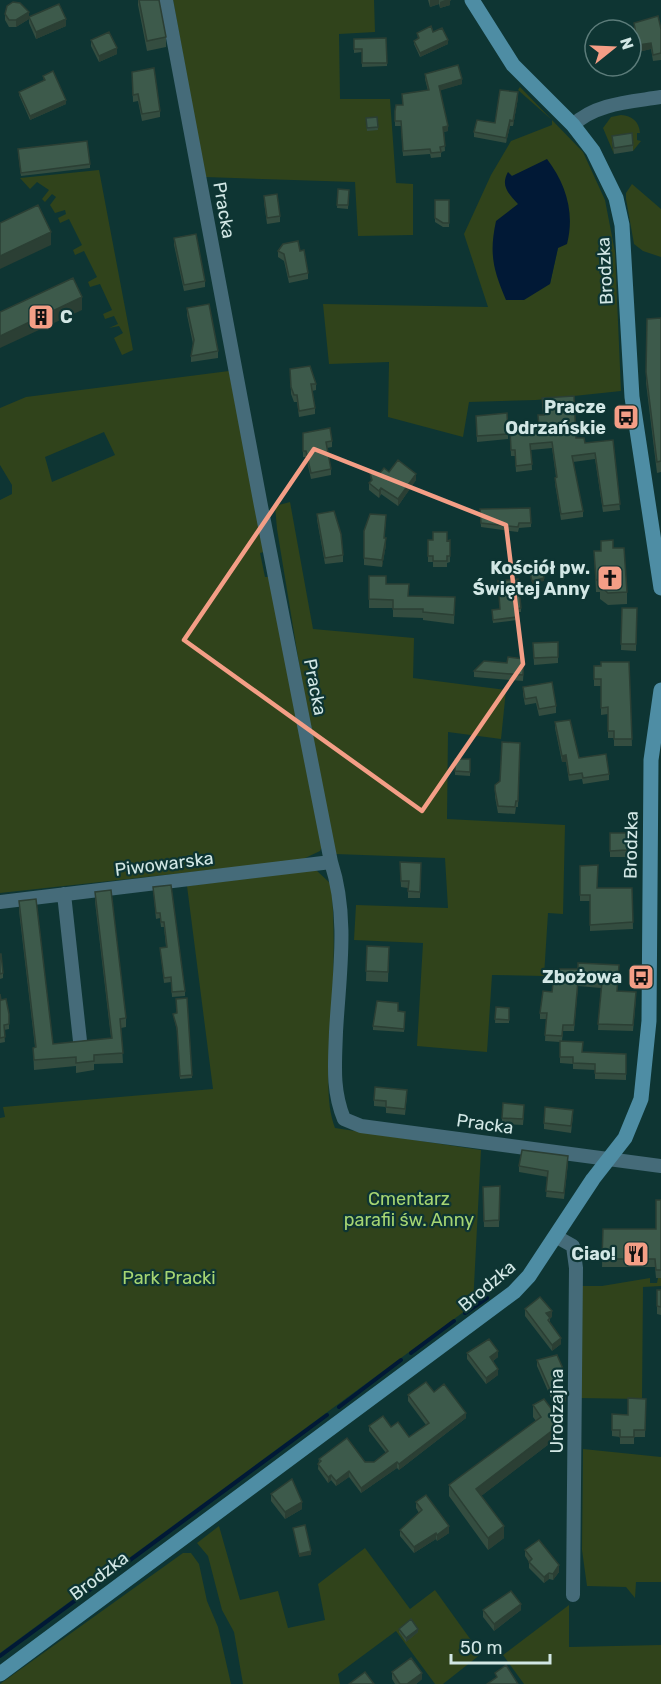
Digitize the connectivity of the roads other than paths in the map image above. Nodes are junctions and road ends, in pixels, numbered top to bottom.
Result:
1 (166, 0) edge
2 (472, 0) edge
3 (661, 97) edge
4 (573, 125) junction
5 (661, 588) edge
6 (661, 690) edge
7 (656, 816) edge
8 (332, 862) junction
9 (64, 894) junction
10 (0, 902) edge
11 (655, 1021) edge
12 (80, 1041) edge
13 (608, 1160) junction
14 (661, 1166) edge
15 (557, 1237) junction
16 (573, 1595) dead end
17 (0, 1674) edge

1 - 8 street, Pracka
2 - 4 street, Brodzka
3 - 4 street
4 - 5 street, Brodzka
6 - 7 street, Brodzka
7 - 11 street, Brodzka
8 - 9 street, Piwowarska
8 - 13 street, Pracka
9 - 10 street, Piwowarska
9 - 12 street
11 - 13 street, Brodzka
13 - 14 street
13 - 15 street, Brodzka
15 - 16 street, Urodzajna
15 - 17 street, Brodzka

